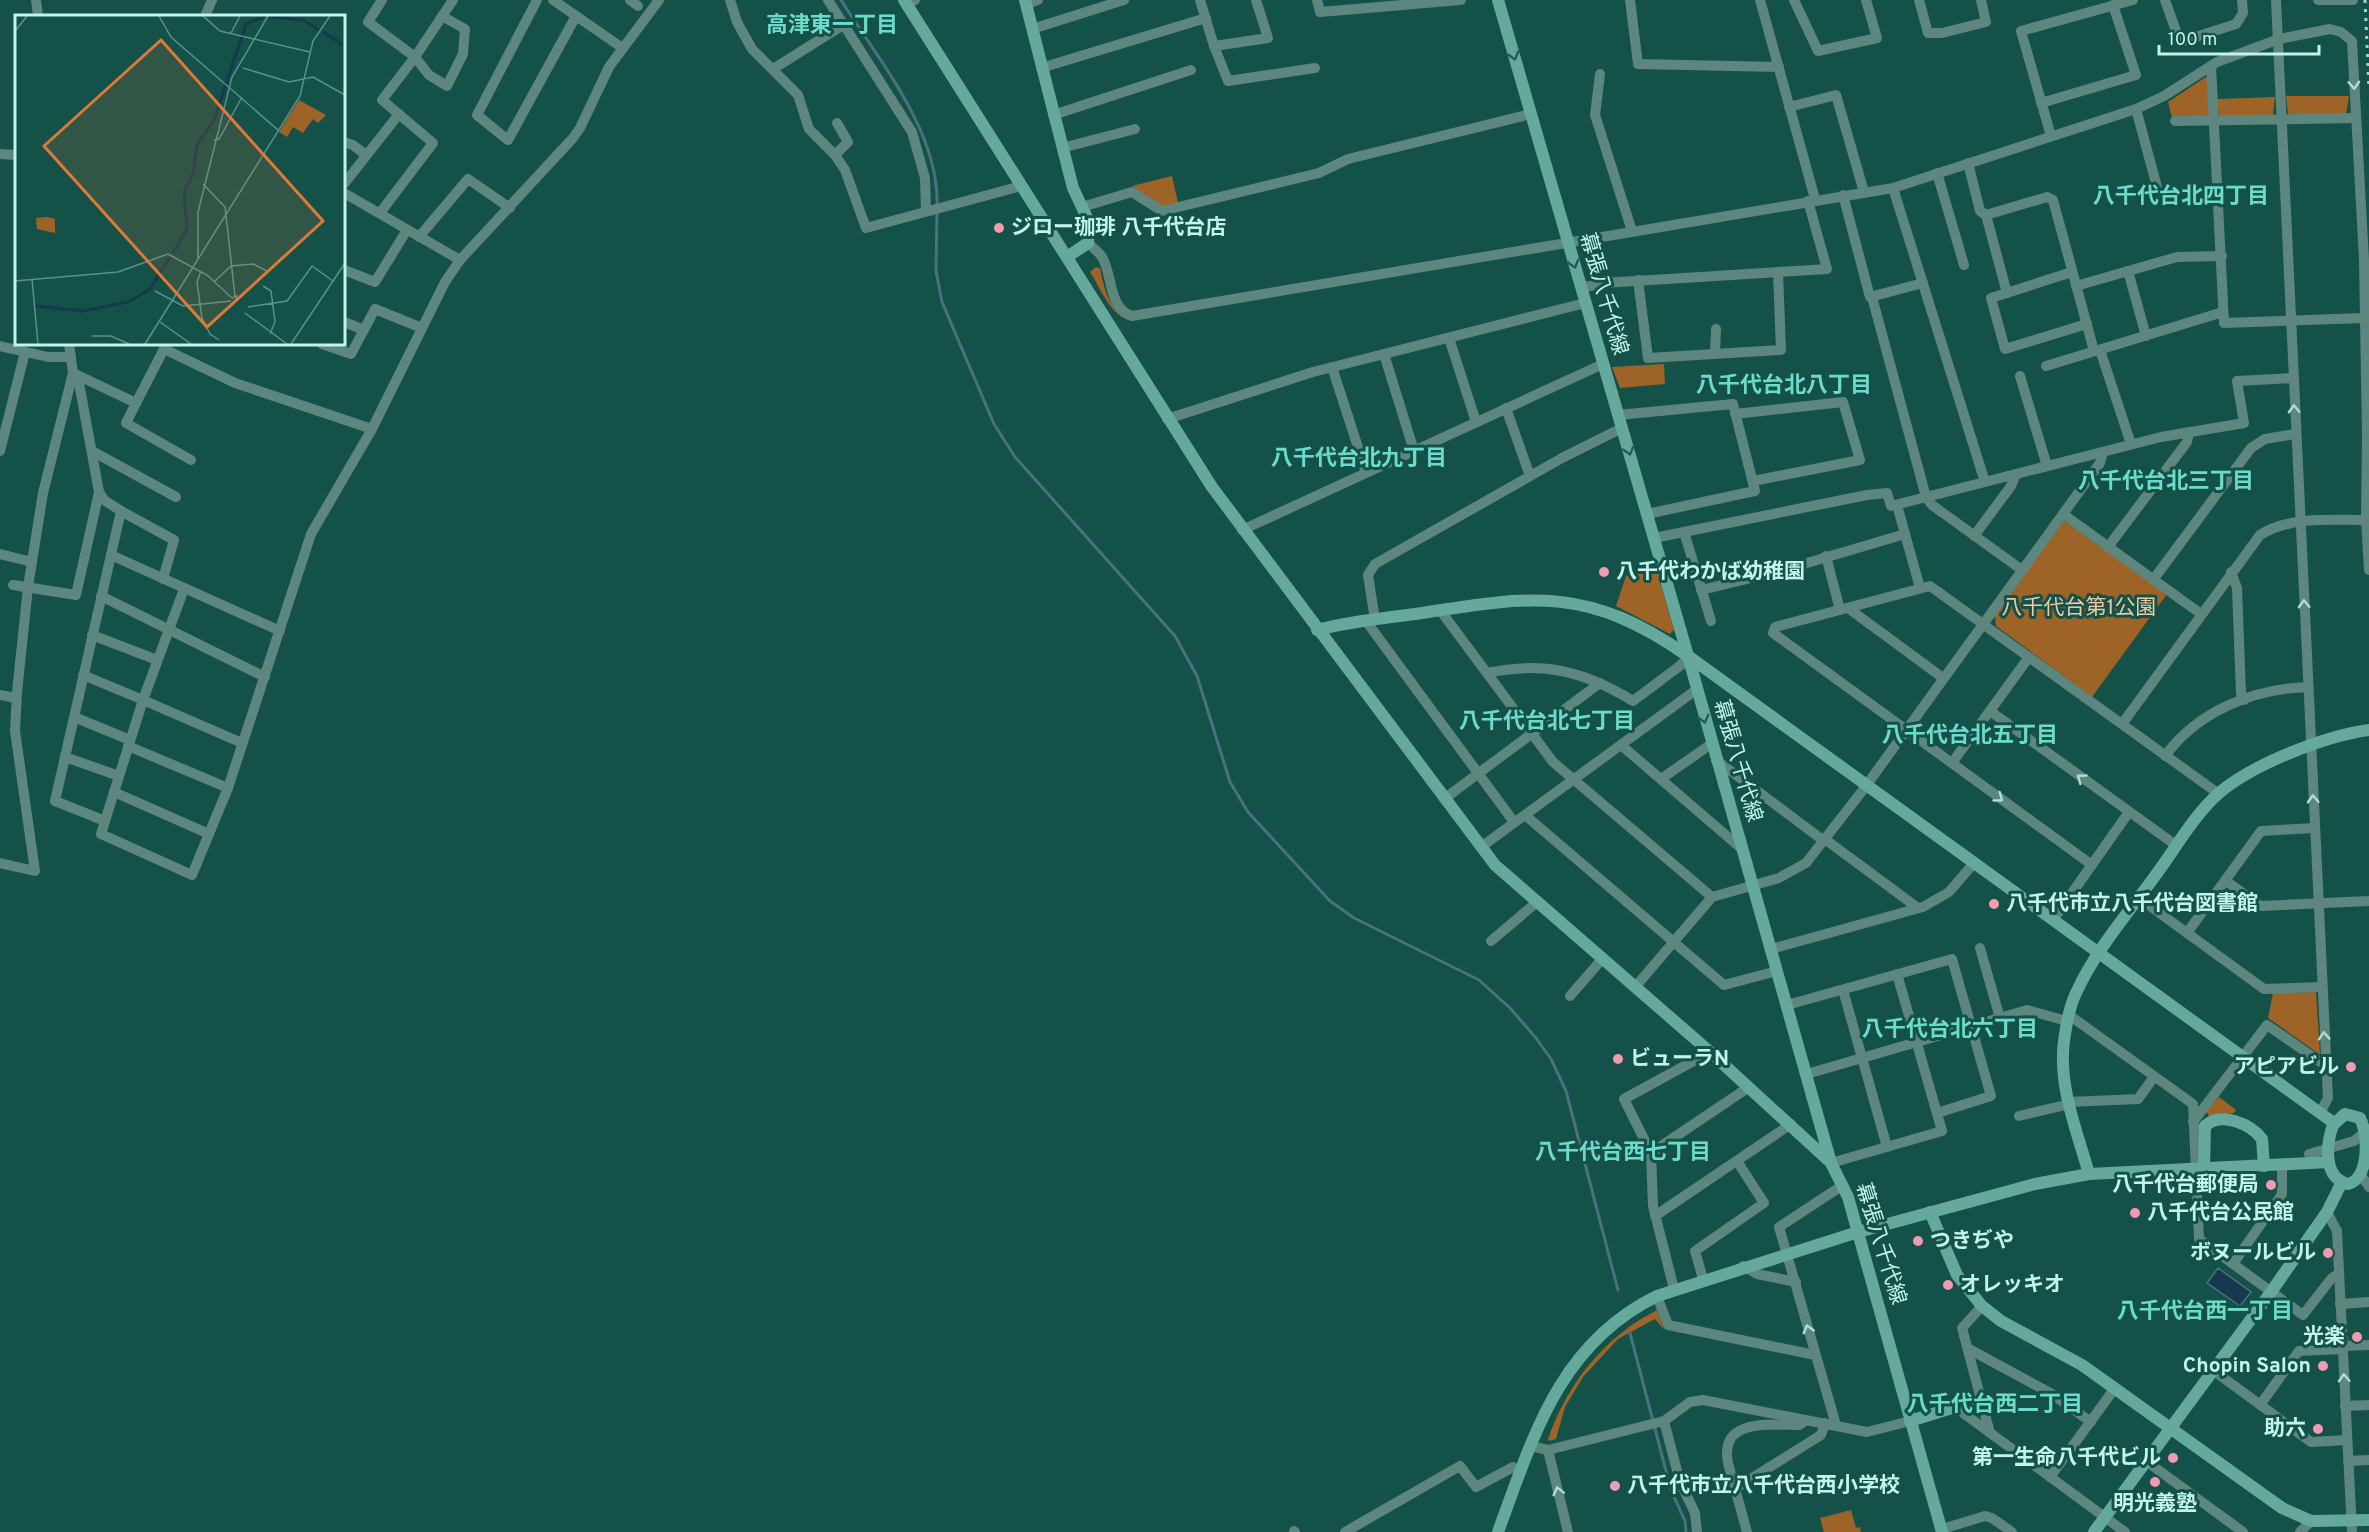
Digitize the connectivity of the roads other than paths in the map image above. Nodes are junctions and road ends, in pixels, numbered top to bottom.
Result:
1 (36, 0) edge
2 (212, 0) edge
3 (382, 0) edge
4 (453, 0) edge
5 (537, 0) edge
6 (553, 0) edge
7 (659, 0) edge
8 (730, 0) edge
9 (828, 0) edge
10 (1124, 0) edge
11 (1200, 0) edge
12 (1257, 0) edge
13 (1317, 0) edge
14 (1461, 0) edge
15 (1498, 0) edge
16 (1630, 0) edge
17 (1760, 0) edge
18 (1794, 0) edge
19 (1866, 0) edge
20 (1919, 0) edge
21 (1981, 0) edge
22 (2133, 0) edge
23 (2165, 0) edge
24 (2242, 0) edge
25 (2276, 0) edge
26 (2318, 0) edge
27 (2354, 0) edge
28 (1030, 1) edge
29 (909, 2) edge
30 (1363, 4) edge
31 (2114, 5) junction
32 (38, 15) edge
33 (205, 15) edge
34 (442, 16) junction
35 (576, 16) junction
36 (1206, 18) junction
37 (843, 25) junction
38 (1032, 29) junction
39 (2279, 39) junction
40 (1214, 46) junction
41 (621, 47) junction
42 (415, 57) junction
43 (2211, 66) junction
44 (1779, 67) junction
45 (1041, 68) junction
46 (1316, 68) dead end
47 (773, 69) junction
48 (1191, 70) dead end
49 (1600, 74) dead end
50 (2041, 103) junction
51 (1790, 107) junction
52 (2136, 109) junction
53 (399, 114) junction
54 (1531, 114) junction
55 (1053, 115) junction
56 (2356, 118) junction
57 (2282, 119) junction
58 (2215, 120) junction
59 (2175, 121) dead end
60 (837, 123) dead end
61 (1135, 129) dead end
62 (2050, 136) junction
63 (345, 142) edge
64 (1062, 147) junction
65 (0, 154) edge
66 (15, 155) edge
67 (366, 155) junction
68 (835, 155) junction
69 (1968, 163) junction
70 (1937, 173) junction
71 (345, 183) edge
72 (1021, 186) junction
73 (1893, 188) junction
74 (1864, 192) junction
75 (345, 194) edge
76 (1843, 195) junction
77 (2160, 198) dead end
78 (1811, 200) junction
79 (1082, 207) junction
80 (510, 208) junction
81 (928, 211) junction
82 (380, 213) junction
83 (1986, 215) junction
84 (407, 230) junction
85 (1632, 231) junction
86 (419, 237) junction
87 (1568, 242) junction
88 (1088, 243) junction
89 (2222, 256) junction
90 (1067, 258) junction
91 (460, 260) junction
92 (1964, 265) dead end
93 (345, 270) edge
94 (2127, 271) junction
95 (1778, 272) junction
96 (2072, 272) junction
97 (1638, 280) junction
98 (1923, 283) junction
99 (2076, 286) junction
100 (1581, 288) junction
101 (2007, 293) junction
102 (1872, 297) junction
103 (1585, 303) junction
104 (2223, 312) junction
105 (2364, 318) junction
106 (2291, 320) junction
107 (345, 322) edge
108 (2086, 324) junction
109 (422, 328) junction
110 (1716, 329) dead end
111 (364, 330) junction
112 (2146, 336) junction
113 (1449, 338) junction
114 (69, 345) edge
115 (325, 345) edge
116 (0, 346) edge
117 (2097, 350) junction
118 (26, 352) junction
119 (1384, 354) junction
120 (1715, 354) junction
121 (71, 357) junction
122 (1603, 364) junction
123 (2046, 366) dead end
124 (1332, 367) junction
125 (73, 373) junction
126 (2020, 376) dead end
127 (2294, 378) junction
128 (136, 403) junction
129 (1506, 408) junction
130 (1735, 414) junction
131 (1618, 415) junction
132 (1167, 419) junction
133 (1476, 422) junction
134 (1622, 428) junction
135 (372, 429) junction
136 (2189, 432) junction
137 (2295, 434) junction
138 (2368, 436) edge
139 (2131, 444) junction
140 (0, 451) edge
141 (92, 451) junction
142 (1414, 451) junction
143 (2103, 452) junction
144 (191, 460) dead end
145 (2047, 466) junction
146 (1366, 472) junction
147 (2016, 474) junction
148 (1530, 476) junction
149 (1753, 481) junction
150 (1985, 482) junction
151 (99, 492) junction
152 (176, 497) dead end
153 (1926, 497) junction
154 (1897, 505) junction
155 (121, 511) junction
156 (1647, 514) junction
157 (2063, 514) junction
158 (2366, 520) junction
159 (2300, 522) junction
160 (1242, 530) junction
161 (1684, 532) junction
162 (1905, 534) junction
163 (1974, 536) junction
164 (1654, 538) junction
165 (2108, 547) junction
166 (0, 554) edge
167 (111, 555) junction
168 (1826, 556) junction
169 (32, 562) junction
170 (2022, 570) junction
171 (2369, 570) edge
172 (2231, 572) junction
173 (163, 579) junction
174 (2153, 580) junction
175 (13, 585) dead end
176 (28, 587) junction
177 (1920, 588) junction
178 (184, 589) junction
179 (1701, 590) junction
180 (101, 596) junction
181 (1844, 609) junction
182 (1440, 610) junction
183 (2200, 614) junction
184 (1371, 621) junction
185 (1712, 621) dead end
186 (1983, 624) junction
187 (170, 630) junction
188 (1317, 630) junction
189 (280, 631) junction
190 (92, 635) junction
191 (1688, 656) junction
192 (2029, 657) junction
193 (157, 660) junction
194 (1487, 674) junction
195 (83, 675) junction
196 (265, 677) junction
197 (1943, 678) junction
198 (1600, 683) junction
199 (2307, 687) junction
200 (1696, 690) junction
201 (0, 695) edge
202 (16, 698) junction
203 (143, 700) junction
204 (2244, 700) junction
205 (1990, 711) junction
206 (74, 717) junction
207 (2122, 724) junction
208 (1906, 730) junction
209 (2369, 730) edge
210 (1531, 734) junction
211 (129, 743) junction
212 (243, 743) junction
213 (1711, 744) junction
214 (1621, 745) junction
215 (2310, 746) junction
216 (2165, 756) junction
217 (65, 757) junction
218 (1716, 760) junction
219 (1952, 763) junction
220 (1478, 773) junction
221 (119, 776) junction
222 (1661, 779) junction
223 (1573, 780) junction
224 (1866, 785) junction
225 (228, 788) junction
226 (114, 792) junction
227 (2219, 794) junction
228 (1444, 799) junction
229 (2129, 812) junction
230 (1525, 814) junction
231 (105, 821) junction
232 (1514, 822) junction
233 (2315, 828) junction
234 (209, 834) junction
235 (1825, 840) junction
236 (2177, 846) junction
237 (1481, 847) junction
238 (1742, 849) junction
239 (0, 863) edge
240 (1974, 863) junction
241 (2092, 865) junction
242 (2226, 881) junction
243 (1753, 885) junction
244 (1712, 897) junction
245 (2139, 898) junction
246 (1537, 902) junction
247 (2369, 902) edge
248 (2318, 905) junction
249 (1918, 908) junction
250 (2053, 920) junction
251 (2187, 933) junction
252 (1491, 941) dead end
253 (1675, 941) junction
254 (1980, 948) dead end
255 (1771, 949) junction
256 (2099, 953) junction
257 (1603, 958) junction
258 (1777, 970) junction
259 (1898, 974) junction
260 (1636, 986) junction
261 (2321, 987) junction
262 (1843, 990) junction
263 (1570, 996) dead end
264 (1787, 1005) junction
265 (2000, 1018) junction
266 (2068, 1018) junction
267 (1971, 1026) junction
268 (1917, 1042) junction
269 (1710, 1052) junction
270 (1862, 1058) junction
271 (2243, 1058) junction
272 (2326, 1066) junction
273 (1807, 1074) junction
274 (2154, 1077) junction
275 (1749, 1087) junction
276 (2069, 1103) junction
277 (1937, 1113) junction
278 (2320, 1113) junction
279 (2019, 1116) dead end
280 (2367, 1121) edge
281 (2193, 1122) junction
282 (2334, 1123) junction
283 (1791, 1124) junction
284 (1887, 1147) junction
285 (1651, 1153) junction
286 (2309, 1155) dead end
287 (1737, 1161) junction
288 (2329, 1162) junction
289 (1831, 1163) junction
290 (2282, 1165) junction
291 (2264, 1166) junction
292 (2200, 1168) junction
293 (2089, 1174) junction
294 (2342, 1182) junction
295 (2366, 1182) edge
296 (1843, 1185) junction
297 (1930, 1212) junction
298 (2327, 1212) junction
299 (1655, 1216) junction
300 (1858, 1232) junction
301 (1788, 1253) junction
302 (2233, 1264) junction
303 (1743, 1266) junction
304 (2339, 1273) junction
305 (1703, 1279) junction
306 (1796, 1282) junction
307 (1674, 1289) junction
308 (2271, 1292) junction
309 (1657, 1296) junction
310 (2369, 1302) edge
311 (2340, 1304) junction
312 (1982, 1306) junction
313 (2369, 1345) edge
314 (2342, 1348) junction
315 (1969, 1349) junction
316 (1815, 1355) junction
317 (2214, 1371) junction
318 (2115, 1388) junction
319 (1981, 1399) junction
320 (2260, 1405) junction
321 (2369, 1405) edge
322 (2345, 1406) junction
323 (1955, 1407) junction
324 (1807, 1420) junction
325 (1910, 1421) junction
326 (1657, 1422) junction
327 (2091, 1422) junction
328 (1825, 1423) junction
329 (1836, 1425) junction
330 (2170, 1428) junction
331 (1990, 1433) junction
332 (2347, 1440) junction
333 (1530, 1446) junction
334 (1548, 1450) junction
335 (2369, 1460) edge
336 (2146, 1461) junction
337 (2348, 1461) junction
338 (1520, 1473) junction
339 (2050, 1477) junction
340 (1736, 1488) junction
341 (2105, 1518) junction
342 (2369, 1520) edge
343 (2311, 1521) junction
344 (2351, 1526) edge
345 (1942, 1530) edge
346 (1345, 1532) edge
347 (1498, 1532) edge
348 (1568, 1532) edge
349 (1697, 1532) edge
350 (1748, 1532) edge
351 (2012, 1532) edge
352 (2094, 1532) edge
353 (2125, 1532) edge
354 (2243, 1532) edge
355 (2300, 1532) edge

1 - 32 street
2 - 33 street
3 - 42 street
4 - 34 street
5 - 35 street
6 - 35 street
7 - 41 street
8 - 47 street
9 - 37 street
10 - 38 street
11 - 36 street
12 - 40 street
13 - 30 street
14 - 30 street
15 -> 54 street, 幕張八千代線
16 - 44 street
17 - 44 street
18 - 19 street
20 - 21 street
22 - 31 street
23 - 24 street
25 - 39 street
26 - 27 street
28 - 38 street
29 - 72 street
31 - 50 street
31 - 50 street
34 - 42 street
34 - 42 street
35 - 41 street
36 - 40 street
36 - 45 street
37 - 47 street
37 - 81 street
38 - 45 street
39 - 43 street
39 -> 56 street
39 - 57 street
40 - 46 street
41 - 80 street
42 - 53 street
43 - 52 street
43 - 58 street
44 - 51 street
45 - 55 street
47 - 68 street
48 - 55 street
49 - 85 street
50 - 62 street
51 - 74 street
51 - 78 street
52 - 62 street
52 - 77 street
53 - 67 street
53 - 82 street
54 - 79 street
54 - 87 street, 幕張八千代線
55 - 64 street
56 - 57 street
56 - 105 street
57 - 58 street
57 - 106 street
58 - 59 street
58 - 89 street
60 - 68 street
61 - 64 street
62 - 69 street
63 - 67 street
64 - 79 street
65 - 66 street
67 - 71 street
68 - 81 street
69 - 70 street
69 - 83 street
70 - 73 street
70 - 92 street
72 - 81 street
72 - 90 street
73 - 74 street
73 - 98 street
74 - 76 street
75 - 82 street
76 - 78 street
76 - 102 street
78 - 85 street
78 - 95 street
79 - 88 street
80 - 86 street
80 - 91 street
82 - 84 street
83 - 96 street
83 - 101 street
84 - 86 street
84 - 93 street
85 - 87 street
86 - 91 street
87 - 88 street
87 -> 100 street, 幕張八千代線
88 - 90 street
89 - 94 street
89 - 104 street
90 - 132 street
91 - 109 street
94 - 99 street
94 - 112 street
95 - 97 street
95 - 120 street
96 - 99 street
96 - 101 street
97 - 100 street
97 - 120 street
98 - 102 street
98 - 150 street
99 - 108 street
100 - 103 street, 幕張八千代線
101 - 108 street
102 - 153 street
103 - 113 street
103 - 122 street, 幕張八千代線
104 - 106 street
104 - 112 street
105 - 106 street
105 - 138 street
106 - 127 street
107 - 111 street
108 - 117 street
109 - 111 street
109 - 135 street
110 - 120 street
111 - 115 street
112 - 117 street
113 - 119 street
113 - 133 street
114 - 121 street
116 - 118 street
117 - 123 street
117 - 139 street
118 - 121 street
118 - 140 street
119 - 124 street
119 - 142 street
121 - 125 street
122 - 129 street
122 - 131 street, 幕張八千代線
124 - 132 street
124 - 146 street
125 - 128 street
125 - 141 street
125 - 169 street
126 - 145 street
127 - 136 street
137 -> 127 street
128 - 135 street
128 - 144 street
129 - 133 street
129 - 148 street
130 - 131 street
130 - 149 street
130 - 149 street
131 - 134 street, 幕張八千代線
132 - 160 street
133 - 142 street
134 - 148 street
134 -> 156 street, 幕張八千代線
135 - 189 street
136 - 139 street
136 - 165 street
137 - 159 street
137 - 174 street
138 - 158 street
139 - 143 street
141 - 151 street
141 - 152 street
142 - 146 street
143 - 145 street
143 - 157 street
145 - 147 street
146 - 160 street
147 - 150 street
147 - 163 street
148 - 184 street
149 - 156 street
150 - 153 street
151 - 155 street
151 - 176 street
153 - 154 street
153 - 163 street
154 - 161 street
154 - 162 street
155 - 167 street
155 - 173 street
156 - 164 street, 幕張八千代線
157 - 165 street
157 - 170 street
158 - 159 street
158 - 171 street
159 - 172 street
199 -> 159 street
160 - 188 street
161 - 164 street
161 - 179 street
162 - 168 street
162 - 177 street
163 - 170 street
164 - 191 street, 幕張八千代線
165 - 174 street
166 - 169 street
167 - 173 street
167 - 180 street
168 - 179 street
168 - 181 street
169 - 176 street
170 - 186 street
172 - 183 street
172 - 204 street
173 - 178 street
174 - 183 street
175 - 176 street
176 - 202 street
177 - 181 street
177 - 186 street
178 - 187 street
178 - 189 street
179 - 185 street
180 - 187 street
180 - 190 street
181 - 197 street
181 - 208 street
182 - 184 street
182 - 191 street
182 - 194 street
183 - 207 street
184 - 188 street
184 - 220 street
186 - 192 street
186 - 197 street
187 - 193 street
187 - 196 street
188 - 228 street
189 - 196 street
190 - 193 street
190 - 195 street
191 - 198 street
191 - 200 street, 幕張八千代線
191 - 224 street
192 - 205 street
192 - 207 street
193 - 203 street
194 - 198 street
194 - 210 street
195 - 203 street
195 - 206 street
196 - 212 street
197 - 208 street
198 - 210 street
199 - 204 street
199 - 215 street
200 -> 213 street, 幕張八千代線
200 - 214 street
201 - 202 street
202 - 239 street
203 - 211 street
203 - 212 street
204 - 216 street
205 - 219 street
229 -> 205 street
206 - 211 street
206 - 217 street
207 - 216 street
208 - 219 street
208 - 224 street
209 - 215 street
210 - 220 street
210 - 223 street
211 - 221 street
211 - 225 street
212 - 225 street
213 - 218 street, 幕張八千代線
213 - 222 street
214 - 222 street
214 - 223 street
215 - 227 street
233 -> 215 street
216 - 227 street
217 - 221 street
217 - 231 street
218 - 235 street
218 - 238 street, 幕張八千代線
219 -> 241 street
220 - 228 street
220 - 232 street
221 - 226 street
222 - 238 street
223 - 230 street
223 - 244 street
224 - 235 street
224 - 240 street
225 - 234 street
226 - 231 street
226 - 234 street
227 - 236 street
228 - 237 street
229 - 236 street
229 - 241 street
230 - 232 street
230 - 253 street
231 - 234 street
232 - 237 street
233 - 242 street
233 - 248 street
235 - 243 street
235 - 249 street
236 - 245 street
237 - 246 street
238 - 243 street, 幕張八千代線
240 - 249 street
240 - 250 street
241 - 250 street
242 - 248 street
242 - 251 street
243 - 244 street
243 - 255 street, 幕張八千代線
244 - 253 street
245 - 251 street
245 - 256 street
246 - 252 street
246 - 257 street
247 - 248 street
248 - 261 street
249 - 255 street
250 - 256 street
251 - 261 street
253 - 258 street
253 - 260 street
254 - 265 street
255 - 258 street, 幕張八千代線
256 - 266 street
256 - 271 street
257 - 260 street
257 - 263 street
258 - 264 street, 幕張八千代線
259 - 262 street
259 - 267 street
259 - 268 street
260 - 269 street
272 -> 261 street
262 - 264 street
262 - 270 street
264 - 273 street, 幕張八千代線
265 - 266 street
265 - 267 street
266 - 274 street
266 - 276 street
267 - 268 street
267 - 277 street
268 - 270 street
268 - 277 street
269 - 275 street
269 - 285 street
270 - 273 street
270 - 284 street
271 - 272 street
271 - 278 street
271 - 281 street
272 - 278 street
273 - 289 street, 幕張八千代線
274 - 276 street
274 - 281 street
275 - 283 street
275 - 285 street
276 - 279 street
276 - 293 street
277 - 284 street
278 - 282 street
280 - 282 street
280 - 286 street
280 - 295 street
281 - 292 street
282 - 288 street
283 - 287 street
283 - 289 street
284 - 289 street
285 - 299 street
287 - 299 street
287 - 305 street
288 - 290 street
288 - 294 street
289 - 296 street, 幕張八千代線
290 - 291 street
290 - 302 street
291 - 292 street
291 - 292 street
292 - 293 street
292 - 302 street
293 - 297 street
294 - 295 street
294 - 298 street
296 - 300 street, 幕張八千代線
296 - 301 street
297 - 300 street
297 - 312 street
298 - 304 street
298 - 308 street
299 - 307 street
300 - 301 street
300 - 325 street, 幕張八千代線
301 - 303 street
301 - 306 street
302 - 308 street
303 - 305 street
303 - 306 street
304 - 308 street
304 - 311 street
305 - 307 street
316 -> 306 street
307 - 309 street
308 - 317 street
309 - 316 street
309 - 333 street
310 - 311 street
311 - 314 street
312 - 315 street
312 - 318 street
313 - 314 street
314 - 320 street
322 -> 314 street
315 - 319 street
315 - 327 street
316 - 329 street
317 - 320 street
317 - 330 street
318 - 327 street
318 - 330 street
319 - 323 street
319 - 331 street
320 - 332 street
321 - 322 street
322 - 332 street
323 - 325 street
323 - 331 street
324 - 326 street
324 - 328 street
324 - 340 street
325 - 329 street
325 - 345 street, 幕張八千代線
326 - 334 street
326 - 349 street
327 - 339 street
328 - 329 street
328 - 340 street
330 - 336 street
330 - 343 street
331 - 339 street
332 - 337 street
333 - 334 street
333 - 338 street
348 -> 334 street
335 - 337 street
336 - 341 street
336 - 354 street
337 - 344 street
338 - 346 street
338 - 347 street
339 - 341 street
340 - 350 street
341 - 352 street
341 - 353 street
342 - 344 street
343 - 344 street
343 - 355 street
345 - 351 street

